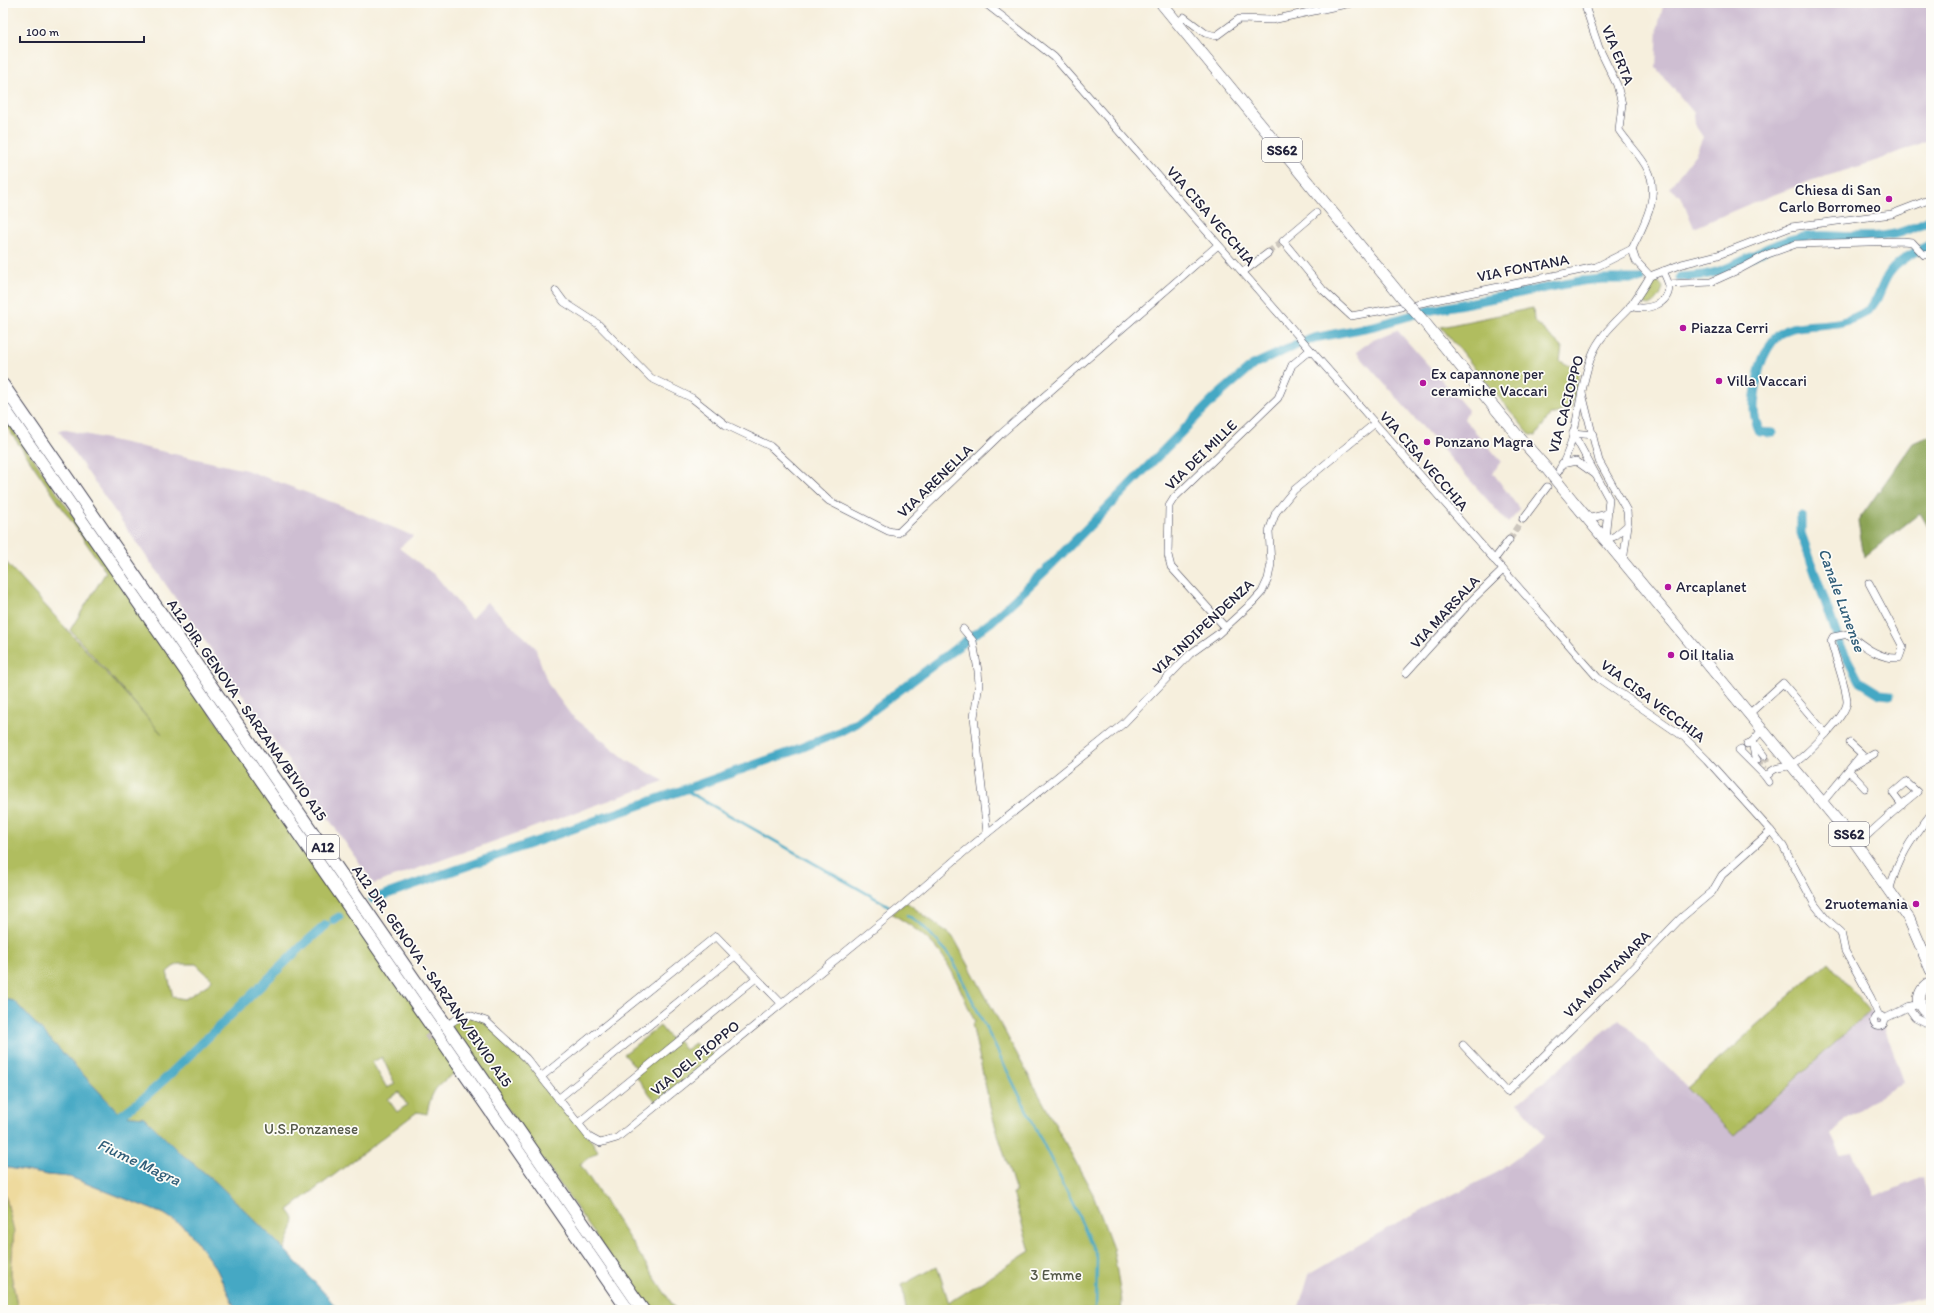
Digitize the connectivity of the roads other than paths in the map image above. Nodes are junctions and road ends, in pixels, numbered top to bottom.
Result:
1 (986, 3) edge
2 (1161, 3) edge
3 (1352, 3) edge
4 (1584, 3) edge
5 (1178, 24) junction
6 (1931, 199) edge
7 (1316, 213) dead end
8 (1218, 244) junction
9 (1632, 249) junction
10 (1268, 253) tunnel mouth
11 (1931, 254) edge
12 (1664, 271) junction
13 (1243, 272) junction
14 (1650, 276) junction
15 (1669, 284) junction
16 (556, 291) dead end
17 (1402, 302) junction
18 (1416, 304) dead end
19 (1630, 306) junction
20 (1308, 348) junction
21 (3, 385) edge
22 (1582, 393) junction
23 (3, 407) edge
24 (1374, 424) junction
25 (1573, 433) junction
26 (1593, 435) junction
27 (1562, 464) junction
28 (1552, 471) junction
29 (1597, 476) junction
30 (1547, 487) dead end
31 (1608, 514) junction
32 (1523, 519) tunnel mouth
33 (1587, 519) junction
34 (1628, 525) junction
35 (1509, 540) tunnel mouth
36 (1605, 540) junction
37 (1494, 560) junction
38 (1623, 562) junction
39 (1503, 570) junction
40 (1869, 583) dead end
41 (1225, 627) junction
42 (966, 631) dead end
43 (1406, 673) dead end
44 (1749, 714) junction
45 (1762, 730) junction
46 (1826, 734) junction
47 (1850, 743) dead end
48 (1741, 749) dead end
49 (1874, 754) dead end
50 (1757, 757) junction
51 (1770, 762) tunnel mouth
52 (1790, 766) junction
53 (1850, 769) junction
54 (1771, 774) junction
55 (1866, 788) dead end
56 (1822, 803) junction
57 (1902, 805) dead end
58 (1931, 814) edge
59 (1771, 831) junction
60 (987, 833) junction
61 (1857, 845) junction
62 (964, 852) joint
63 (1889, 891) junction
64 (735, 956) junction
65 (1931, 970) edge
66 (756, 978) junction
67 (1931, 983) edge
68 (781, 1004) junction
69 (1920, 1004) junction
70 (1908, 1007) junction
71 (1931, 1015) edge
72 (449, 1024) dead end
73 (1931, 1025) edge
74 (1463, 1045) dead end
75 (540, 1077) junction
76 (558, 1099) junction
77 (578, 1123) junction
78 (628, 1310) edge
79 (643, 1310) edge

1 - 8 street, VIA CISA VECCHIA
2 - 5 main road, SS62
3 - 5 street
4 - 9 street, VIA ERTA
5 - 17 main road, SS62
6 - 12 street
7 - 17 street
8 - 13 street, VIA CISA VECCHIA
8 - 16 street, VIA ARENELLA
9 - 14 street
9 - 18 street, VIA FONTANA
10 - 13 street
11 - 15 street
12 - 14 street
12 - 15 street
13 - 20 street, VIA CISA VECCHIA
14 - 19 street
15 - 19 street
17 - 28 main road, SS62, bridge
19 - 22 street, VIA CACIOPPO
20 - 24 street, VIA CISA VECCHIA
20 - 41 street, VIA DEI MILLE
21 - 79 highway, A12 DIR. GENOVA - SARZANA/BIVIO A15 / A12
22 - 25 street, VIA CACIOPPO
22 - 26 street
23 - 78 highway, A12
24 - 37 street, VIA CISA VECCHIA
24 - 41 street, VIA INDIPENDENZA
25 - 26 street
25 - 27 street, VIA CACIOPPO
25 - 29 street
26 - 34 street
27 - 28 street, VIA CACIOPPO
27 - 29 street
28 - 33 main road, SS62, bridge
29 - 31 street
30 - 32 street
31 - 33 street
31 - 36 street
33 - 36 main road, SS62
34 - 36 street
34 - 38 street
35 - 37 street
36 - 38 main road, SS62
37 - 39 street, VIA CISA VECCHIA
38 - 44 main road, SS62
39 - 43 street, VIA MARSALA
39 - 59 street, VIA CISA VECCHIA
40 - 46 street
41 - 60 street, VIA INDIPENDENZA
42 - 60 street
44 - 45 main road, SS62
44 - 46 street
45 - 50 street
45 - 52 main road, SS62
46 - 52 street
47 - 53 street
48 - 50 street
49 - 53 street
50 - 54 street
51 - 54 street
52 - 54 street
52 - 56 main road, SS62
53 - 55 street
53 - 56 street
56 - 61 main road, SS62
57 - 61 street
58 - 63 street
59 - 70 street, VIA CISA VECCHIA
59 - 74 street, VIA MONTANARA
60 - 62 street, VIA INDIPENDENZA
61 - 63 main road, SS62
62 - 68 street, VIA DEL PIOPPO
63 - 65 main road, SS62
64 - 66 street
64 - 75 street
64 - 76 street
66 - 68 street
66 - 77 street
67 - 69 main road
68 - 77 street, VIA DEL PIOPPO
69 - 70 street
69 - 71 main road
70 - 73 street
72 - 75 street, VIA DEL PIOPPO
75 - 76 street, VIA DEL PIOPPO
76 - 77 street, VIA DEL PIOPPO

